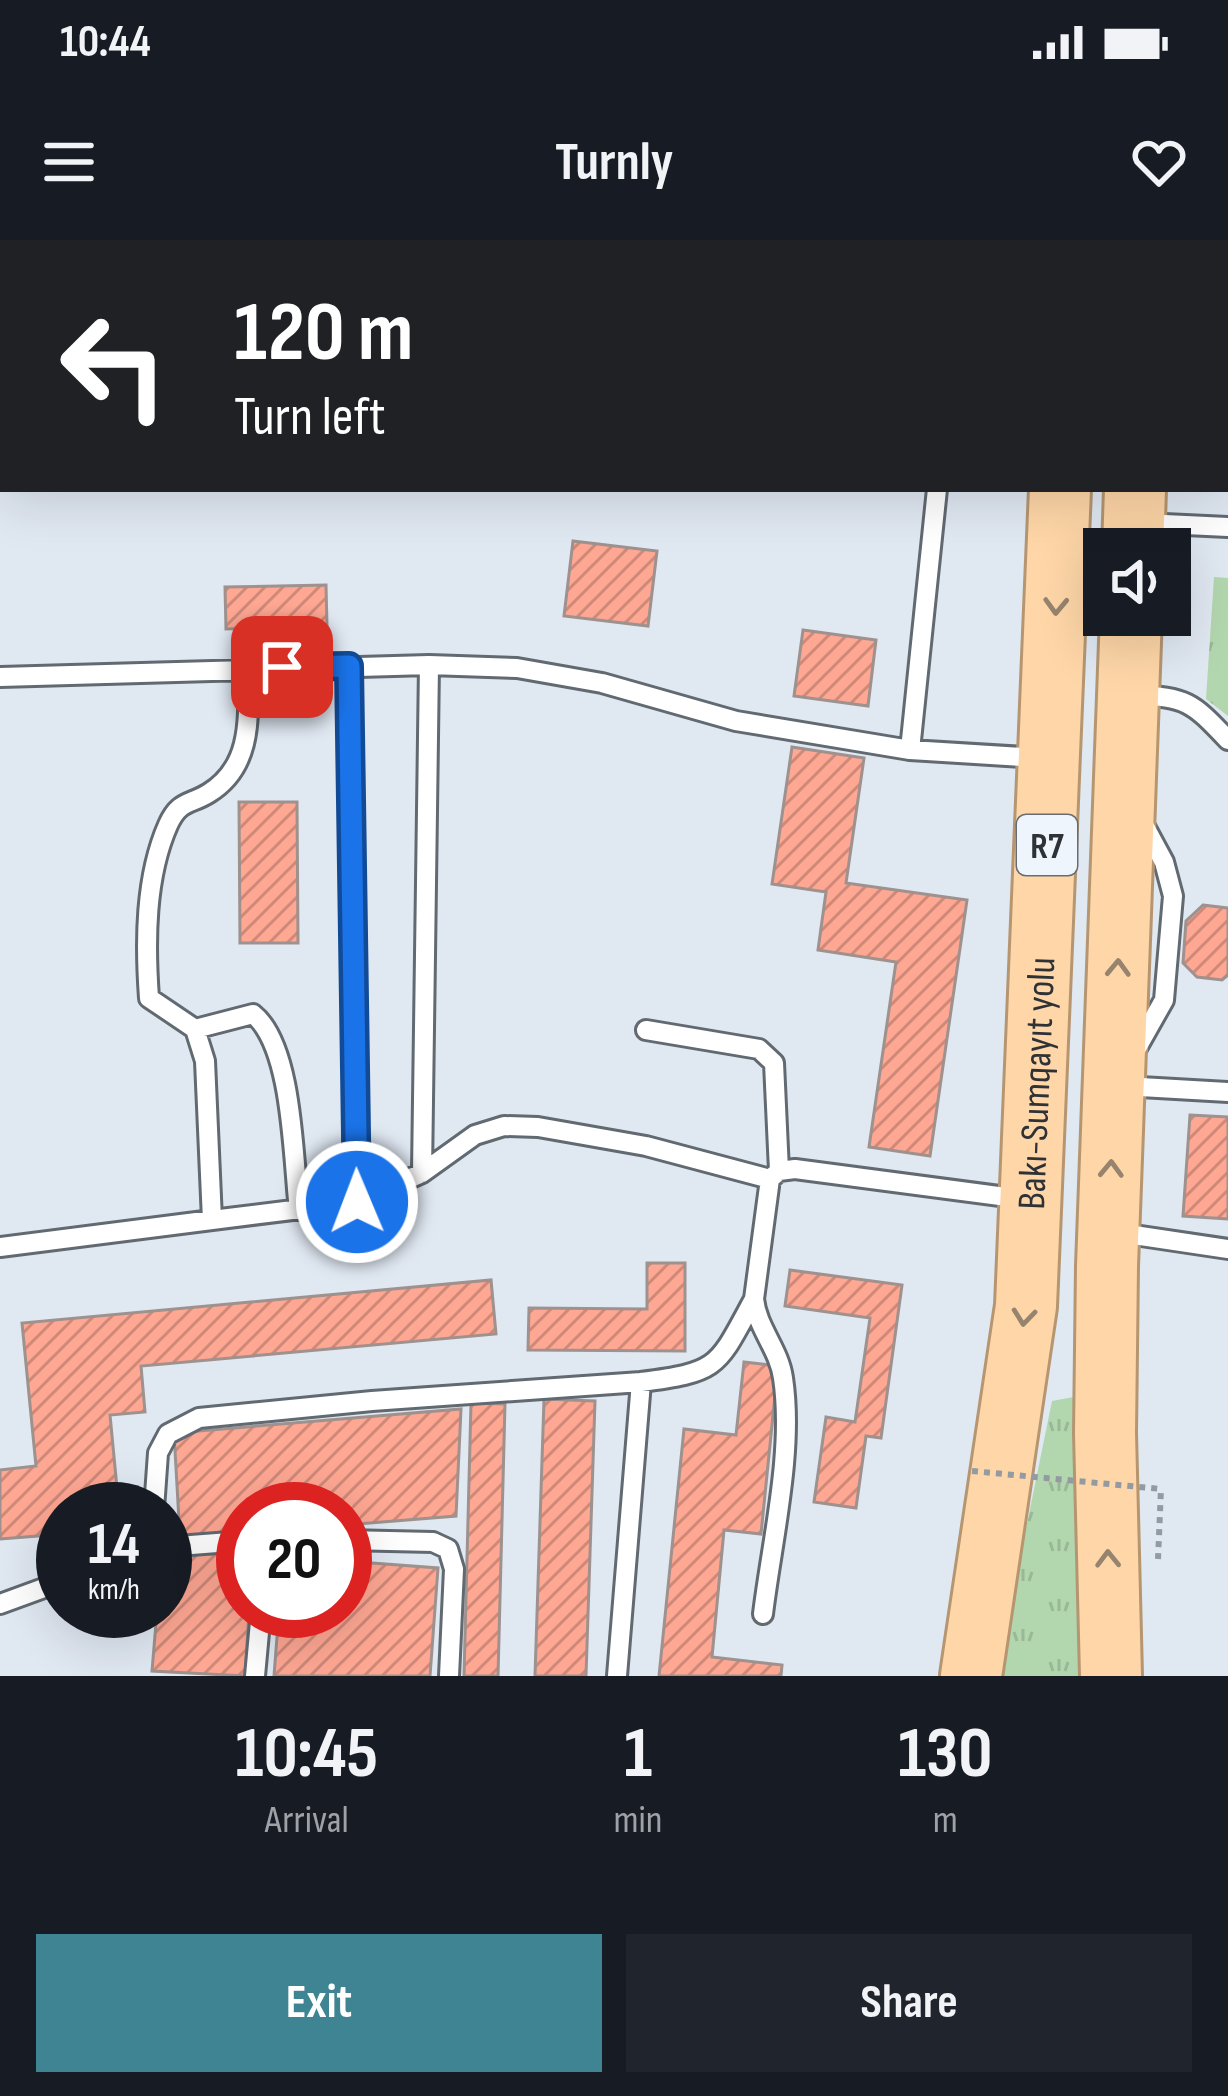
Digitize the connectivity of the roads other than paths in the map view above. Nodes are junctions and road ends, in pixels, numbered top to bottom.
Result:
1 (938, 492) edge
2 (1060, 492) edge
3 (1134, 520) edge
4 (1228, 527) edge
5 (1130, 636) edge
6 (429, 665) junction
7 (349, 666) junction
8 (248, 668) junction
9 (0, 677) edge
10 (1129, 693) junction
11 (1228, 740) edge
12 (910, 750) junction
13 (1051, 758) junction
14 (195, 1029) junction
15 (646, 1030) dead end
16 (1113, 1085) junction
17 (1228, 1092) edge
18 (422, 1174) junction
19 (774, 1175) junction
20 (1033, 1201) junction
21 (357, 1202) junction
22 (299, 1210) junction
23 (212, 1220) junction
24 (1109, 1232) junction
25 (0, 1246) edge
26 (1228, 1249) edge
27 (754, 1299) junction
28 (641, 1382) junction
29 (156, 1482) edge
30 (372, 1541) edge
31 (36, 1591) edge
32 (0, 1604) edge
33 (764, 1613) dead end
34 (259, 1638) edge
35 (255, 1676) edge
36 (449, 1676) edge
37 (617, 1676) edge
38 (971, 1676) edge
39 (1111, 1676) edge

1 - 12 lane
2 -> 13 highway, Bakı-Sumqayıt yolu / R7
3 - 4 lane
5 - 10 highway, Bakı-Sumqayıt yolu / R7
6 - 7 lane
6 - 12 lane
6 - 18 lane
7 - 8 lane
7 - 21 lane
8 - 9 lane
8 - 14 lane
10 - 11 lane
16 -> 10 highway, Bakı-Sumqayıt yolu / R7
12 - 13 lane
13 - 20 highway, Bakı-Sumqayıt yolu / R7
14 - 22 lane
14 - 23 lane
15 - 19 lane
16 - 17 lane
24 -> 16 highway, Bakı-Sumqayıt yolu / R7
18 - 19 lane
18 - 21 lane
19 - 20 lane
19 - 27 lane
20 -> 38 highway, Bakı-Sumqayıt yolu / R7
21 - 22 lane
22 - 23 lane
23 - 25 lane
24 - 26 lane
39 -> 24 highway, Bakı-Sumqayıt yolu / R7
27 - 28 lane
27 - 33 lane
28 - 29 lane
28 - 37 lane
30 - 36 lane
31 - 32 lane
34 - 35 lane

